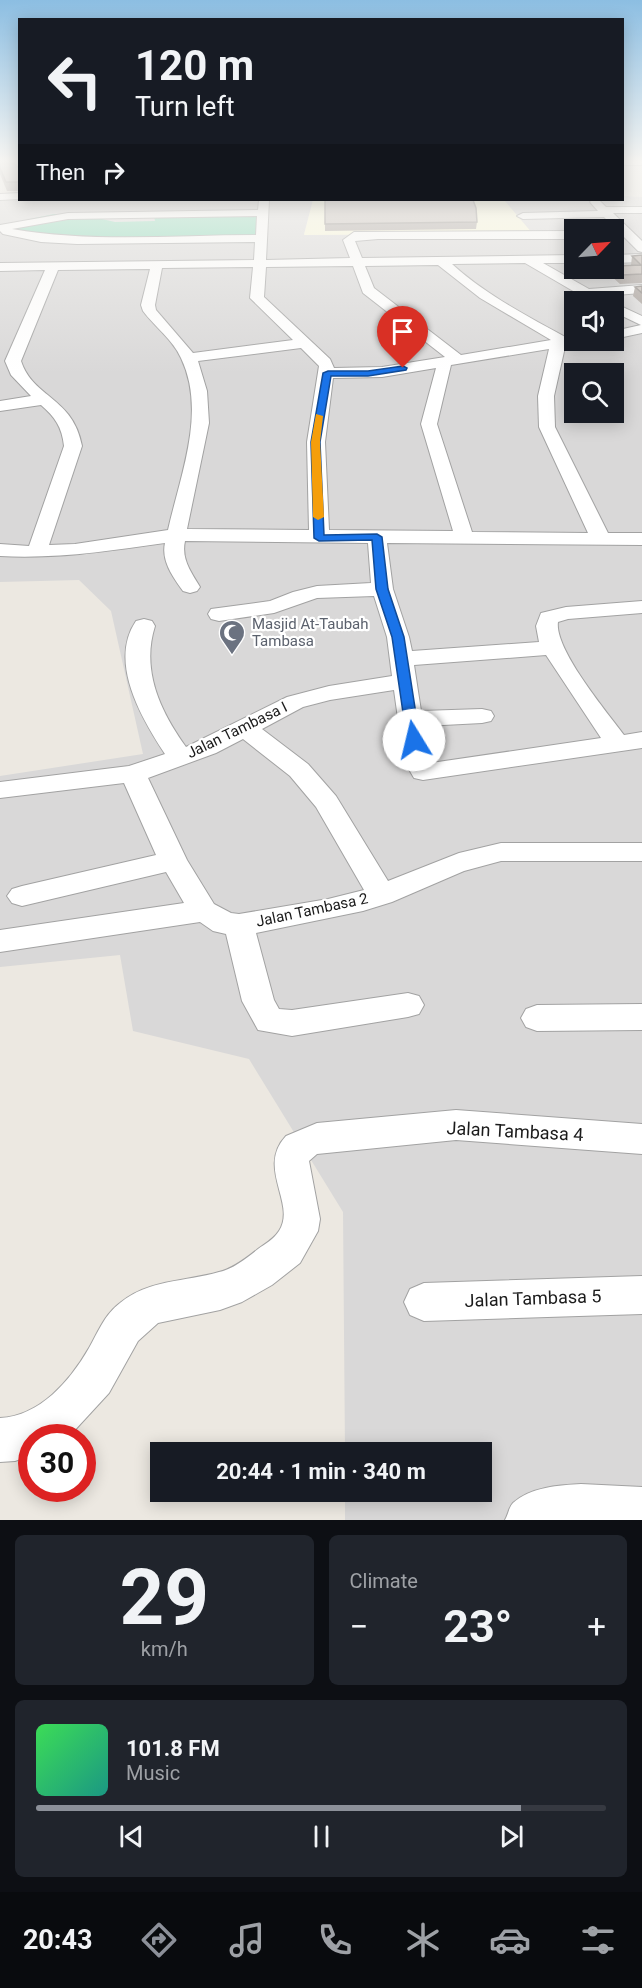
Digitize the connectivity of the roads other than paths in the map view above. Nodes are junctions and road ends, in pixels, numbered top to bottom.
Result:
1 (6, 232) edge
2 (261, 232) edge
3 (537, 232) edge
4 (625, 232) edge
5 (564, 235) edge
6 (624, 235) edge
7 (628, 235) junction
8 (541, 236) junction
9 (261, 238) junction
10 (642, 248) edge
11 (564, 254) edge
12 (642, 258) edge
13 (564, 259) edge
14 (624, 259) edge
15 (440, 260) junction
16 (527, 260) junction
17 (358, 261) junction
18 (259, 263) junction
19 (157, 264) junction
20 (53, 266) junction
21 (0, 267) edge
22 (642, 289) edge
23 (581, 291) edge
24 (614, 291) edge
25 (624, 312) edge
26 (642, 321) edge
27 (642, 329) edge
28 (624, 333) edge
29 (564, 341) edge
30 (305, 343) junction
31 (564, 344) edge
32 (564, 351) edge
33 (189, 358) junction
34 (452, 361) junction
35 (328, 373) junction
36 (46, 399) junction
37 (0, 406) edge
38 (177, 535) junction
39 (377, 537) junction
40 (319, 538) junction
41 (465, 539) junction
42 (601, 539) junction
43 (642, 539) edge
44 (0, 550) edge
45 (37, 552) junction
46 (190, 587) dead end
47 (382, 589) junction
48 (639, 607) edge
49 (219, 614) dead end
50 (144, 626) dead end
51 (554, 648) junction
52 (403, 670) junction
53 (482, 716) dead end
54 (410, 719) junction
55 (245, 728) junction
56 (642, 740) edge
57 (618, 746) junction
58 (181, 758) junction
59 (133, 774) junction
60 (0, 790) edge
61 (642, 852) edge
62 (173, 861) junction
63 (382, 895) junction
64 (22, 896) dead end
65 (204, 911) junction
66 (240, 925) junction
67 (0, 941) edge
68 (408, 1005) dead end
69 (642, 1017) edge
70 (537, 1018) dead end
71 (642, 1138) edge
72 (642, 1295) edge
73 (424, 1302) dead end
74 (0, 1440) edge
75 (642, 1510) edge
76 (528, 1520) edge

1 - 9 street
2 - 9 street
3 - 8 street
4 - 7 street
5 - 8 street
6 - 7 street
7 - 10 street
8 - 11 street
8 - 17 street
9 - 18 street
12 - 14 street
13 - 16 street
15 - 16 street
15 - 17 street
15 - 29 street
16 - 23 street
17 - 18 street
17 - 34 street
18 - 19 street
18 - 30 street
19 - 20 street
19 - 33 street
20 - 21 street
20 - 36 street
22 - 24 street
25 - 26 street
27 - 28 street
30 - 33 street
30 - 35 street
31 - 34 street
32 - 42 street
33 - 38 street
34 - 35 street
34 - 41 street
35 - 40 street
36 - 37 street
36 - 45 street
38 - 40 street
38 - 45 street
38 - 46 street
39 - 40 street
39 - 41 street
39 - 47 street
41 - 42 street
42 - 43 street
44 - 45 street
47 - 49 street
47 - 52 street
48 - 51 street
50 - 58 street
51 - 52 street, Jalan Tambasa I
51 - 57 street
52 - 54 street
52 - 55 street, Jalan Tambasa I
53 - 54 street
54 - 57 street
55 - 58 street, Jalan Tambasa I
55 - 63 street
56 - 57 street
58 - 59 street, Jalan Tambasa I
59 - 60 street, Jalan Tambasa I
59 - 62 street
61 - 63 street, Jalan Tambasa 2
62 - 64 street
62 - 65 street
63 - 66 street, Jalan Tambasa 2
65 - 66 street, Jalan Tambasa 2
65 - 67 street
66 - 68 street
69 - 70 street
71 - 74 street, Jalan Tambasa 4
72 - 73 street, Jalan Tambasa 5
75 - 76 street

